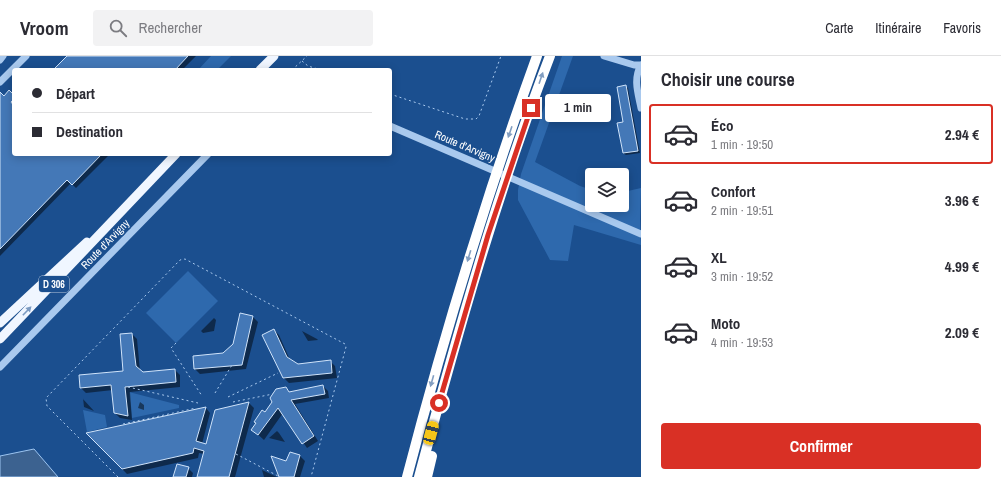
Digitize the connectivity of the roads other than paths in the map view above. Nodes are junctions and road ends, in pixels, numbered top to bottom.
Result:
1 (3, 56) edge
2 (274, 56) edge
3 (537, 56) edge
4 (550, 56) edge
5 (604, 56) edge
6 (22, 57) edge
7 (0, 60) edge
8 (641, 65) edge
9 (12, 68) edge
10 (12, 68) edge
11 (262, 68) edge
12 (0, 82) edge
13 (641, 108) edge
14 (392, 127) edge
15 (174, 156) edge
16 (206, 156) edge
17 (105, 227) junction
18 (641, 234) edge
19 (0, 322) edge
20 (0, 339) edge
21 (0, 367) edge
22 (439, 403) junction
23 (407, 477) edge
24 (419, 477) edge
25 (427, 477) edge

1 - 7 street
2 - 11 main road
3 -> 23 highway
22 -> 4 highway
5 - 8 street
6 - 9 street
8 - 13 street
10 - 12 street
14 - 18 street, Route d'Arvigny
15 - 17 main road, D 306
16 - 21 street, Route d'Arvigny
17 - 19 main road, D 306
20 -> 17 main road, D 306
22 - 24 highway
22 - 25 highway

